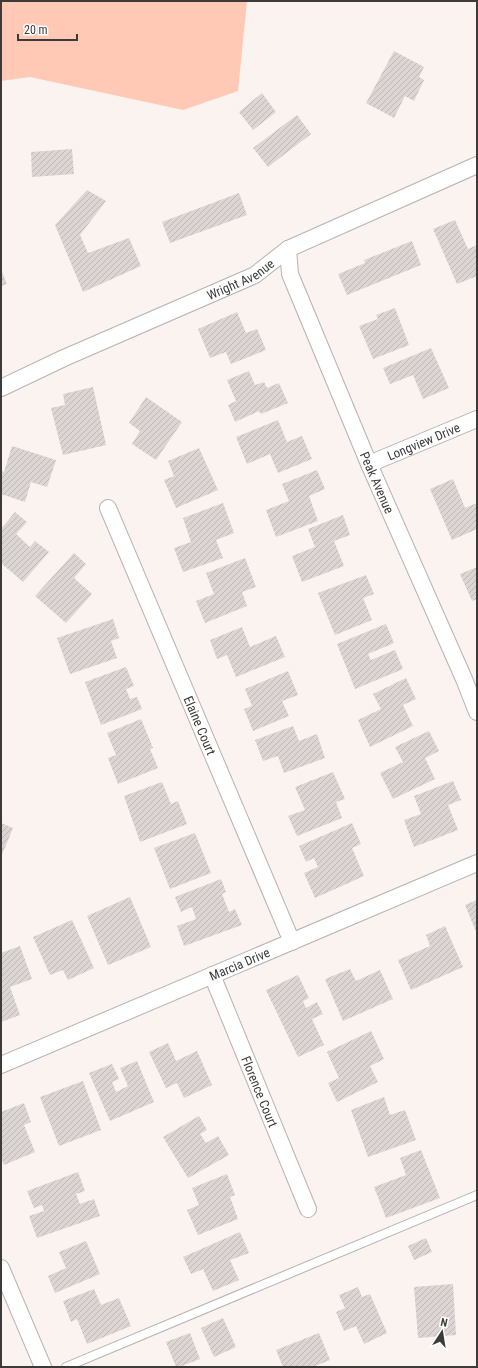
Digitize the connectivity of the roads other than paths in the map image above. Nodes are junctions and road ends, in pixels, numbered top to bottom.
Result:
1 (477, 165) edge
2 (288, 249) junction
3 (1, 388) edge
4 (477, 419) edge
5 (369, 464) junction
6 (108, 508) dead end
7 (470, 676) edge
8 (477, 712) edge
9 (477, 863) edge
10 (292, 942) junction
11 (212, 975) junction
12 (1, 1065) edge
13 (477, 1195) edge
14 (308, 1209) dead end
15 (1, 1268) edge
16 (43, 1367) edge
17 (66, 1367) edge

1 - 2 street, Wright Avenue
2 - 3 street, Wright Avenue
2 - 5 street, Peak Avenue
4 - 5 street, Longview Drive
5 - 7 street, Peak Avenue
6 - 10 street, Elaine Court
7 - 8 street, Peak Avenue
9 - 10 street, Marcia Drive
10 - 11 street, Marcia Drive
11 - 12 street, Marcia Drive
11 - 14 street, Florence Court
13 - 17 lane
15 - 16 street

